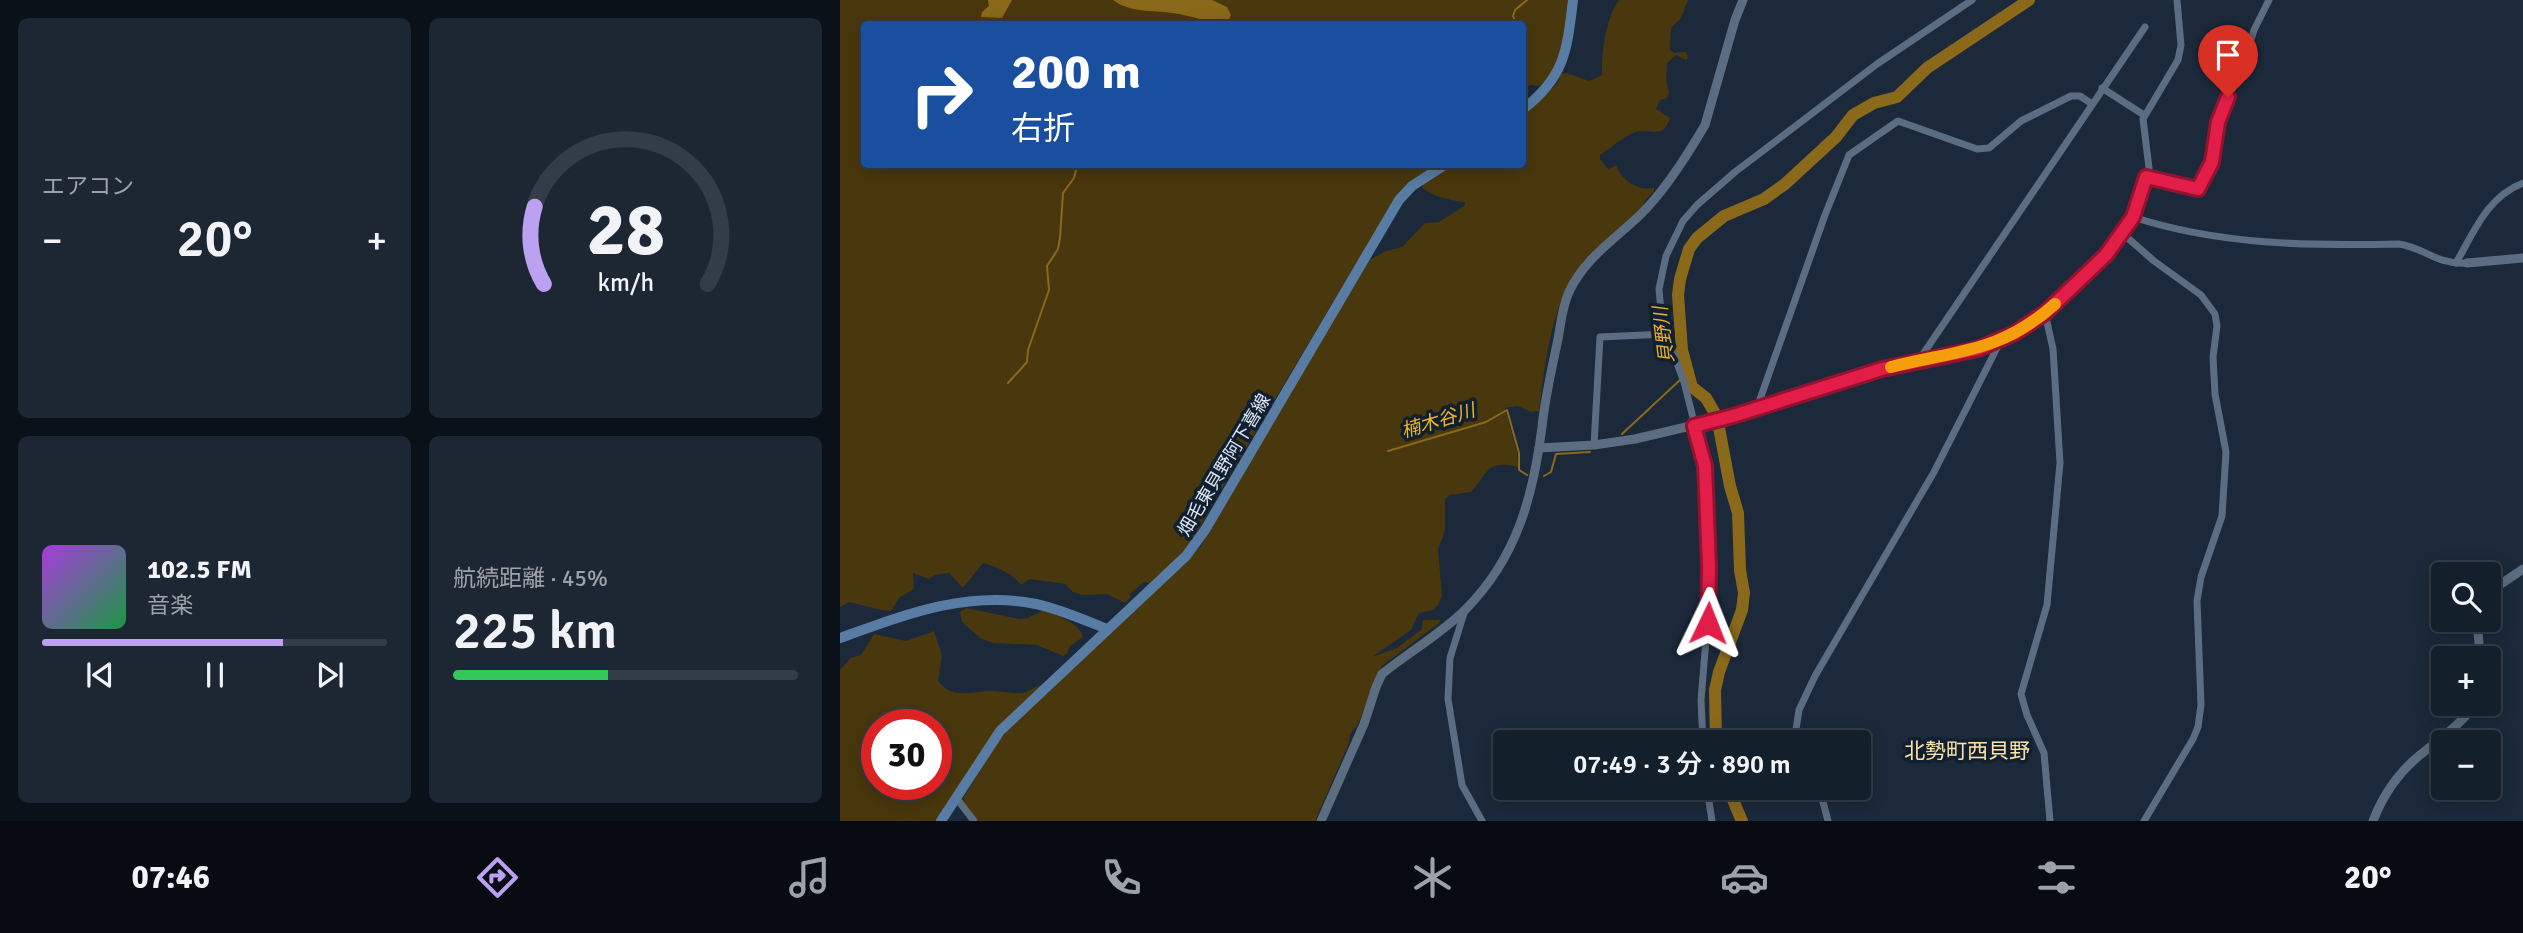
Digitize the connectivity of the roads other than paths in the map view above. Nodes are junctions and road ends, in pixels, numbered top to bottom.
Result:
1 (1573, 0) edge
2 (1744, 0) edge
3 (1972, 0) edge
4 (2177, 0) edge
5 (2269, 0) edge
6 (2145, 27) dead end
7 (2102, 88) junction
8 (2092, 104) junction
9 (1526, 107) edge
10 (2144, 115) junction
11 (1440, 168) edge
12 (2146, 177) junction
13 (2523, 183) edge
14 (2133, 217) junction
15 (2122, 233) junction
16 (2523, 258) edge
17 (2456, 263) junction
18 (2467, 263) joint
19 (2045, 313) junction
20 (1666, 334) junction
21 (2001, 340) junction
22 (1919, 360) junction
23 (1759, 408) junction
24 (1696, 426) junction
25 (1594, 445) junction
26 (1539, 449) junction
27 (2523, 569) edge
28 (2501, 584) edge
29 (1465, 610) junction
30 (1107, 629) junction
31 (840, 638) edge
32 (2465, 716) edge
33 (1702, 730) edge
34 (1796, 730) edge
35 (957, 799) junction
36 (1709, 800) edge
37 (1822, 800) edge
38 (942, 821) edge
39 (974, 821) edge
40 (1321, 821) edge
41 (1482, 821) edge
42 (1712, 821) edge
43 (1828, 821) edge
44 (2050, 821) edge
45 (2144, 821) edge
46 (2373, 821) edge

1 - 9 main road
2 - 26 street
3 - 20 street
4 - 10 street
5 - 12 street
6 - 7 street
7 - 8 street
7 - 10 street
8 - 22 street
8 - 23 street
10 - 12 street
11 - 30 main road, 畑毛東貝野阿下喜線
12 - 14 street
13 - 17 street
14 - 15 street
14 - 17 street
15 - 19 street
15 - 45 street
16 - 18 street
17 - 18 street
19 - 21 street
19 - 44 street
20 - 24 street
20 - 25 street
21 - 22 street
21 - 34 street
22 - 23 street
23 - 24 street
24 - 25 street
24 - 33 street
25 - 26 street
26 - 29 street
27 - 28 street
29 - 40 street
29 - 41 street
30 - 31 main road
30 - 35 main road, 畑毛東貝野阿下喜線
32 - 46 street
35 - 38 main road, 畑毛東貝野阿下喜線
35 - 39 street
36 - 42 street
37 - 43 street

